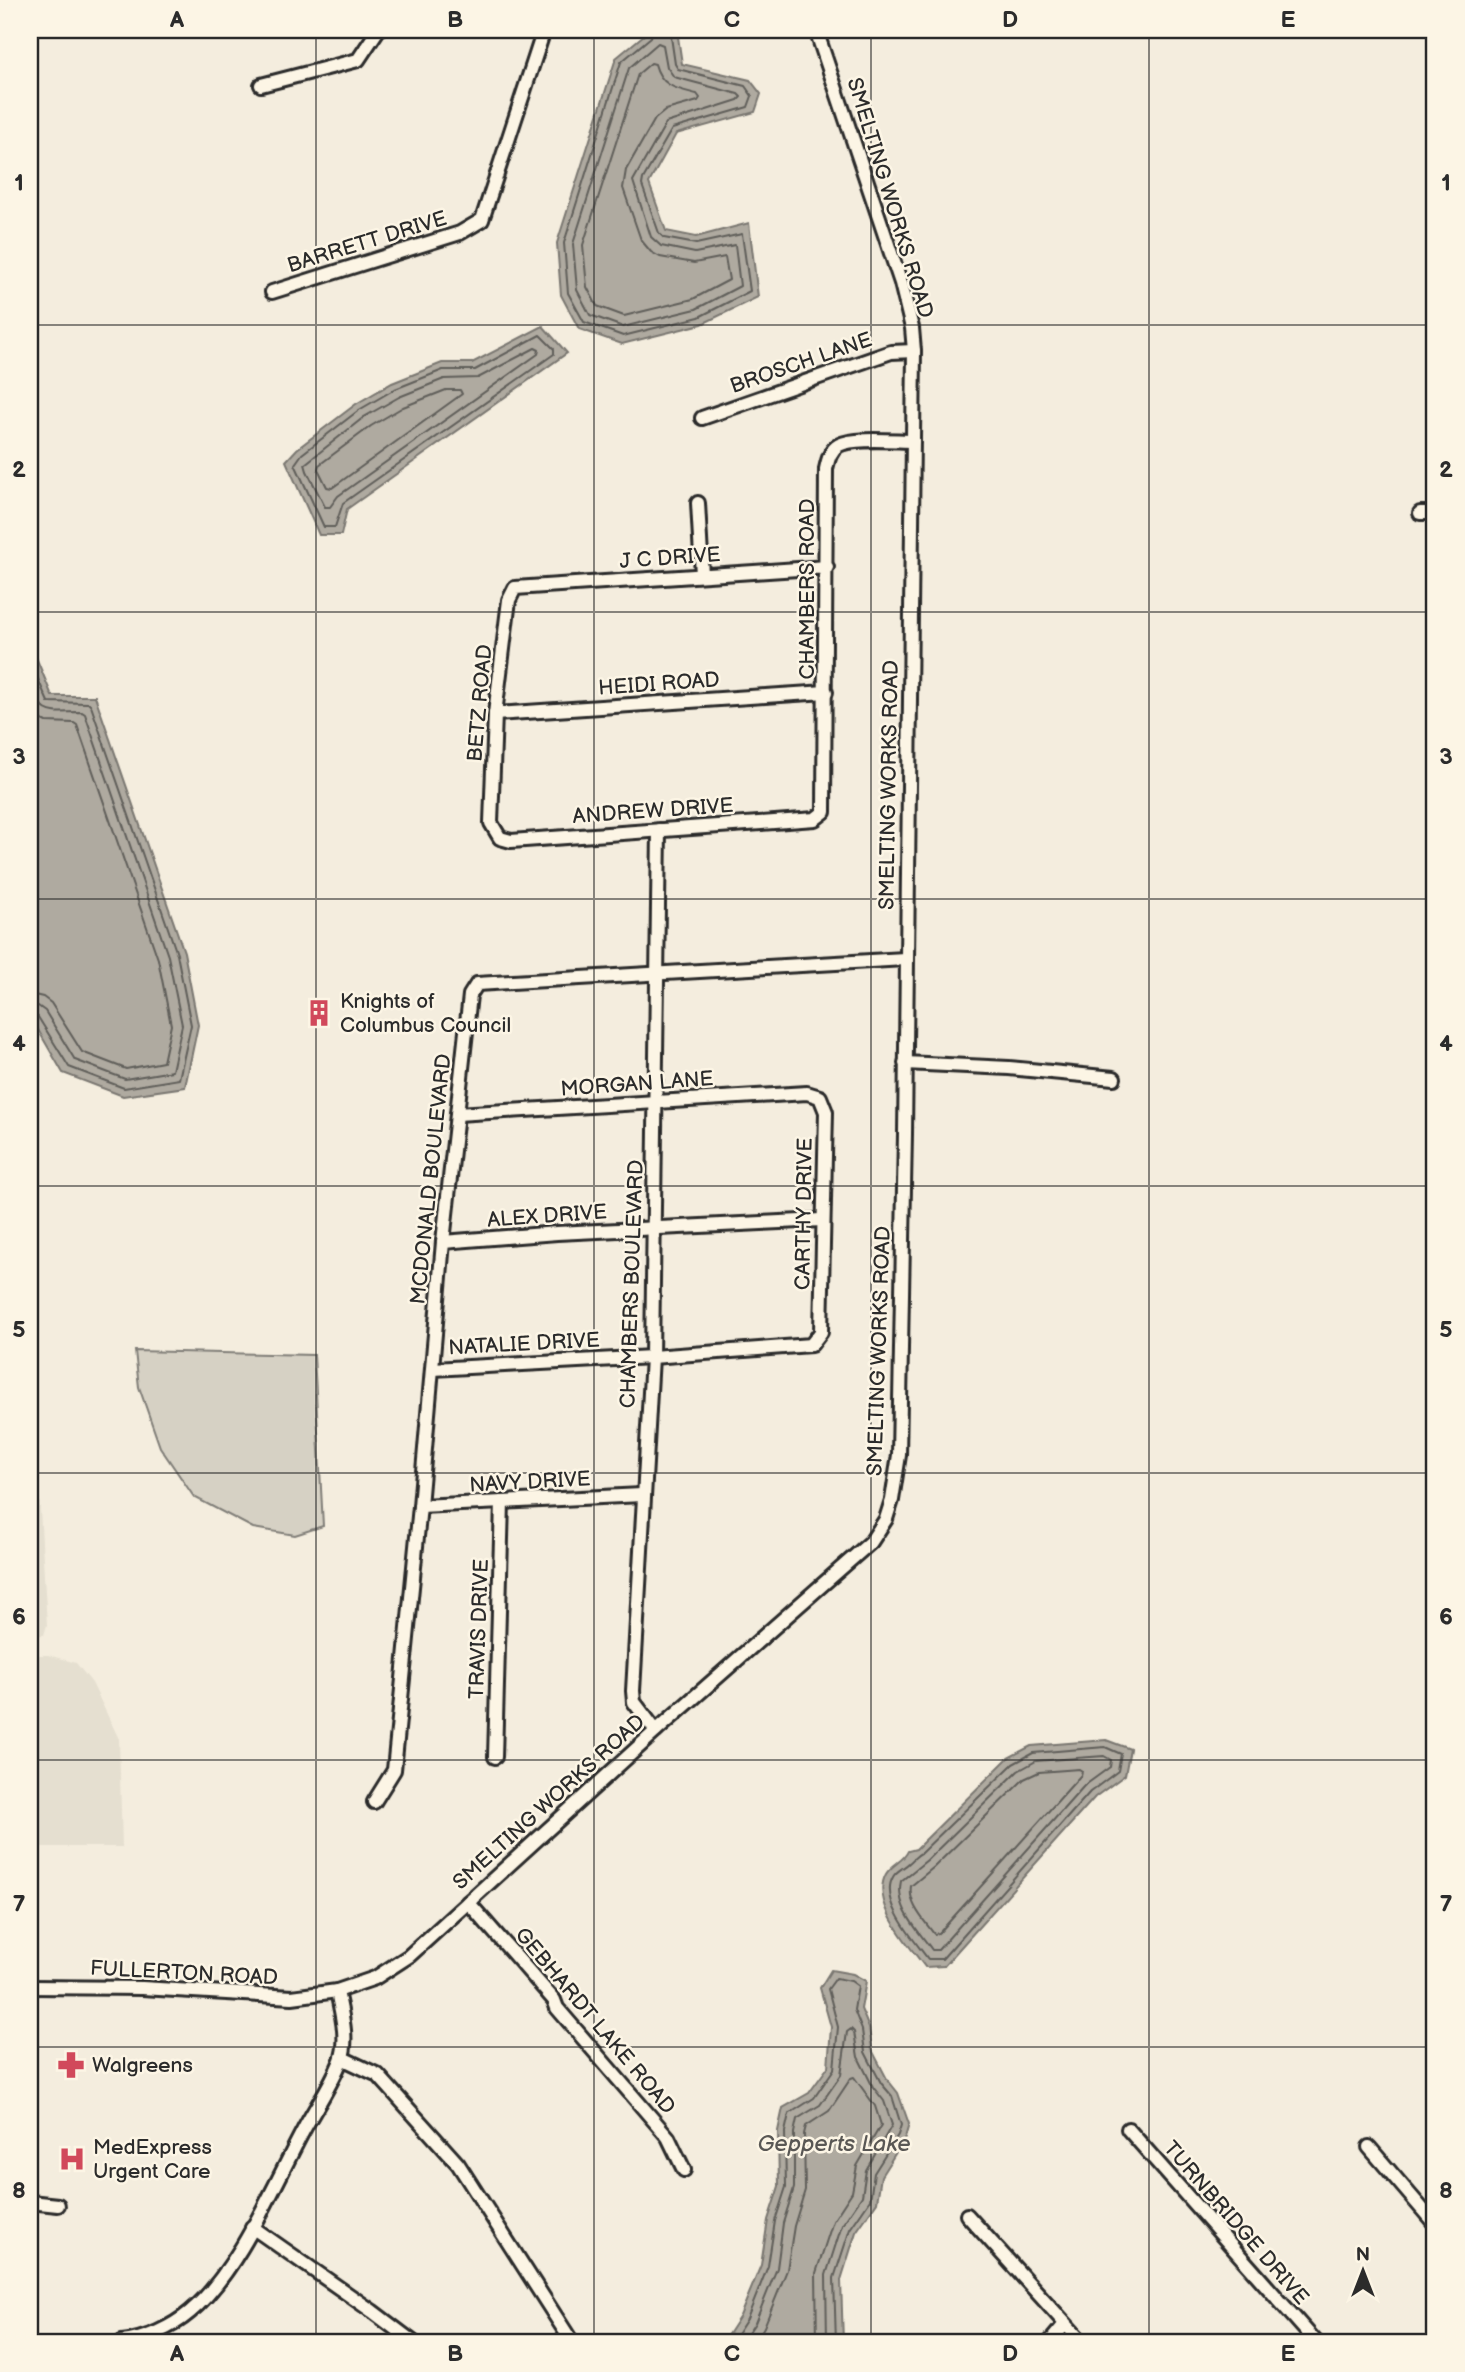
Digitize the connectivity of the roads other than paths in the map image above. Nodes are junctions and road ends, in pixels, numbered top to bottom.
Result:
1 (378, 30) edge
2 (544, 30) edge
3 (816, 30) edge
4 (261, 85) dead end
5 (272, 292) dead end
6 (914, 351) junction
7 (702, 418) dead end
8 (913, 441) junction
9 (698, 503) dead end
10 (1420, 513) dead end
11 (1435, 513) edge
12 (827, 567) junction
13 (702, 575) junction
14 (515, 588) joint
15 (826, 692) junction
16 (495, 714) junction
17 (824, 812) joint
18 (491, 822) joint
19 (659, 830) junction
20 (905, 958) junction
21 (658, 973) junction
22 (905, 1063) junction
23 (1114, 1078) dead end
24 (820, 1097) joint
25 (657, 1102) junction
26 (457, 1114) junction
27 (822, 1220) junction
28 (654, 1228) junction
29 (443, 1242) junction
30 (821, 1332) joint
31 (652, 1357) junction
32 (433, 1368) junction
33 (642, 1495) junction
34 (502, 1502) junction
35 (420, 1506) junction
36 (656, 1731) junction
37 (495, 1757) dead end
38 (374, 1802) dead end
39 (468, 1902) junction
40 (30, 1987) edge
41 (337, 1991) junction
42 (342, 2058) junction
43 (1128, 2129) dead end
44 (1368, 2147) dead end
45 (684, 2170) dead end
46 (30, 2202) edge
47 (58, 2205) dead end
48 (967, 2216) dead end
49 (1435, 2224) edge
50 (252, 2227) junction
51 (1065, 2324) junction
52 (122, 2342) edge
53 (413, 2342) edge
54 (572, 2342) edge
55 (1049, 2342) edge
56 (1082, 2342) edge
57 (1316, 2342) edge

1 - 4 street
2 - 5 street, BARRETT DRIVE
3 - 6 street, SMELTING WORKS ROAD
6 - 7 street, BROSCH LANE
6 - 8 street, SMELTING WORKS ROAD
8 - 12 street, CHAMBERS ROAD
8 - 20 street, SMELTING WORKS ROAD
9 - 13 street
10 - 11 street
12 - 13 street, J C DRIVE
12 - 15 street, CHAMBERS ROAD
13 - 14 street, J C DRIVE
14 - 16 street, BETZ ROAD
15 - 16 street, HEIDI ROAD
15 - 17 street, CHAMBERS ROAD
16 - 18 street, BETZ ROAD
17 - 19 street, ANDREW DRIVE
18 - 19 street, ANDREW DRIVE
19 - 21 street, CHAMBERS BOULEVARD
20 - 21 street, MCDONALD BOULEVARD
20 - 22 street, SMELTING WORKS ROAD
21 - 25 street, CHAMBERS BOULEVARD
21 - 26 street, MCDONALD BOULEVARD
22 - 23 street
22 - 36 street, SMELTING WORKS ROAD
24 - 25 street, MORGAN LANE
24 - 27 street, CARTHY DRIVE
25 - 26 street, MORGAN LANE
25 - 28 street, CHAMBERS BOULEVARD
26 - 29 street, MCDONALD BOULEVARD
27 - 28 street, ALEX DRIVE
27 - 30 street, CARTHY DRIVE
28 - 29 street, ALEX DRIVE
28 - 31 street, CHAMBERS BOULEVARD
29 - 32 street, MCDONALD BOULEVARD
30 - 31 street, NATALIE DRIVE
31 - 32 street, NATALIE DRIVE
31 - 33 street, CHAMBERS BOULEVARD
32 - 35 street, MCDONALD BOULEVARD
33 - 34 street, NAVY DRIVE
33 - 36 street, CHAMBERS BOULEVARD
34 - 35 street, NAVY DRIVE
34 - 37 street, TRAVIS DRIVE
35 - 38 street, MCDONALD BOULEVARD
36 - 39 street, SMELTING WORKS ROAD
39 - 41 street, SMELTING WORKS ROAD
39 - 45 street, GEBHARDT LAKE ROAD
40 - 41 street, FULLERTON ROAD
41 - 42 street
42 - 50 street
42 - 54 street
43 - 57 street, TURNBRIDGE DRIVE
44 - 49 street
46 - 47 street
48 - 51 street
50 - 52 street
50 - 53 street
51 - 55 street
51 - 56 street

